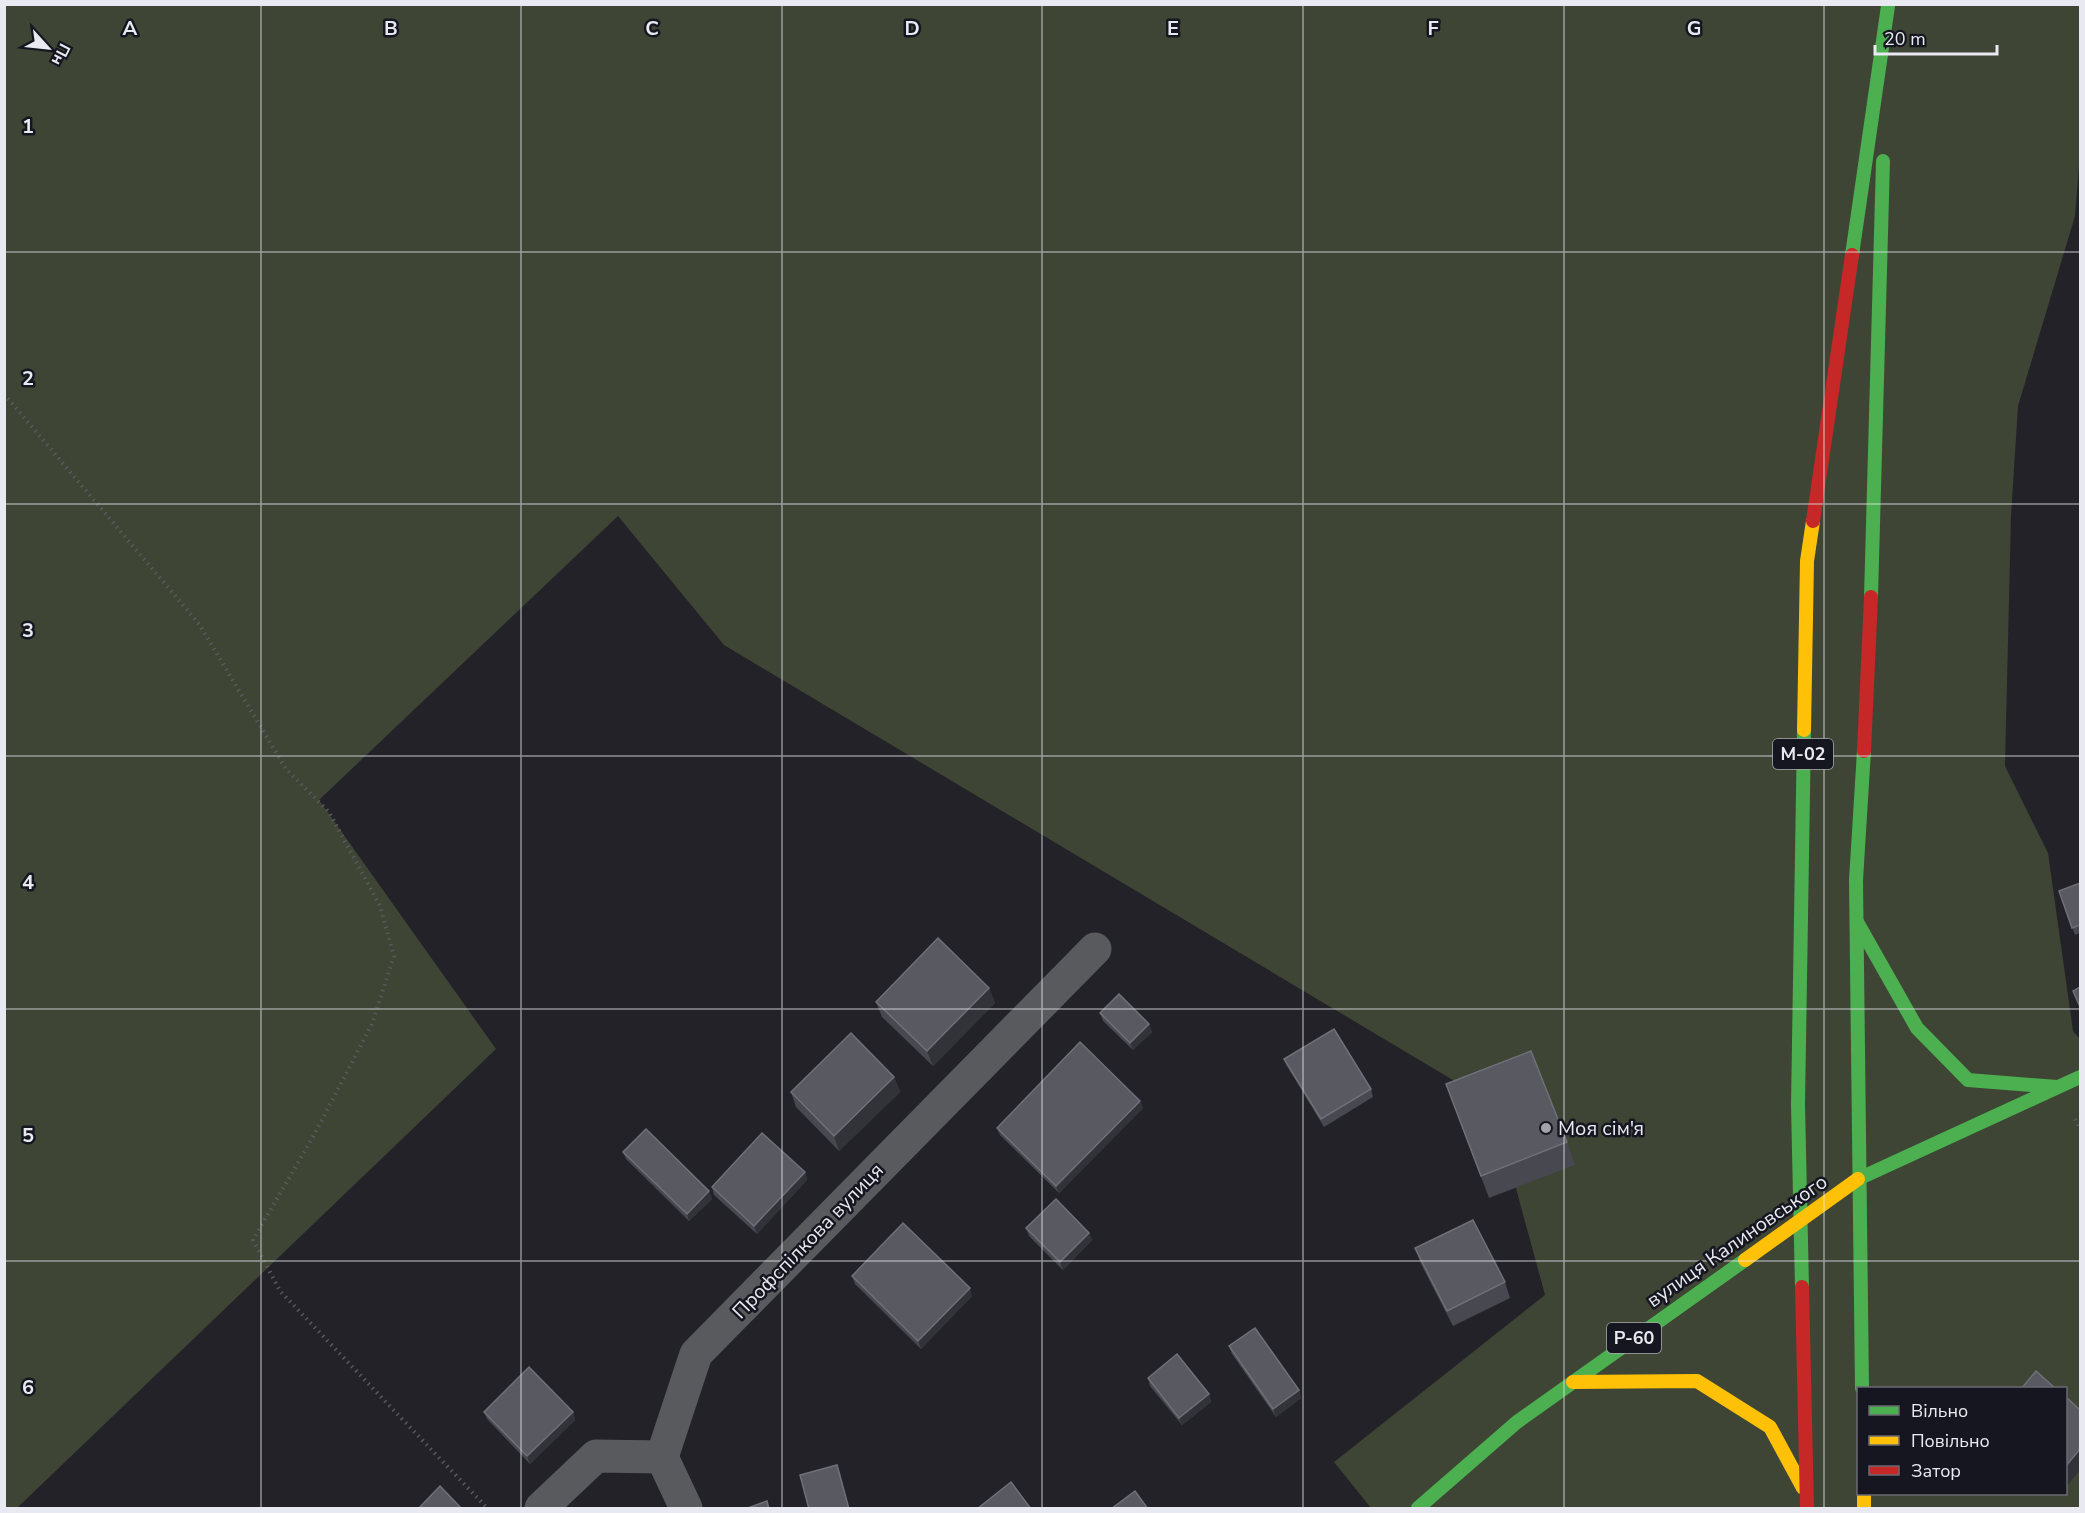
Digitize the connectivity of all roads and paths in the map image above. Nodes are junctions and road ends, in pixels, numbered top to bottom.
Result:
1 (1888, 5) edge
2 (1884, 125) dead end
3 (1884, 149) dead end
4 (4, 394) edge
5 (1856, 921) junction
6 (1095, 949) dead end
7 (2080, 1077) edge
8 (2057, 1087) junction
9 (1858, 1179) junction
10 (1801, 1220) junction
11 (1573, 1382) junction
12 (1862, 1387) edge
13 (662, 1457) junction
14 (1806, 1494) junction
15 (487, 1509) edge
16 (541, 1509) edge
17 (686, 1509) edge
18 (1418, 1509) edge
19 (1807, 1509) edge

1 - 2 main road, М-02
1 - 10 main road, М-02
3 - 5 main road
4 - 15 path
5 - 8 main road
5 - 9 main road
6 - 13 street, Профспілкова вулиця
7 - 8 main road, вулиця Калиновського
8 - 9 main road, вулиця Калиновського
9 - 10 main road, вулиця Калиновського / Р-60
9 - 12 main road
10 - 11 main road, вулиця Калиновського / Р-60
10 - 14 main road, М-02
11 - 14 main road
11 - 18 main road, вулиця Калиновського / Р-60
13 - 16 street
13 - 17 street
14 - 19 main road, М-02

